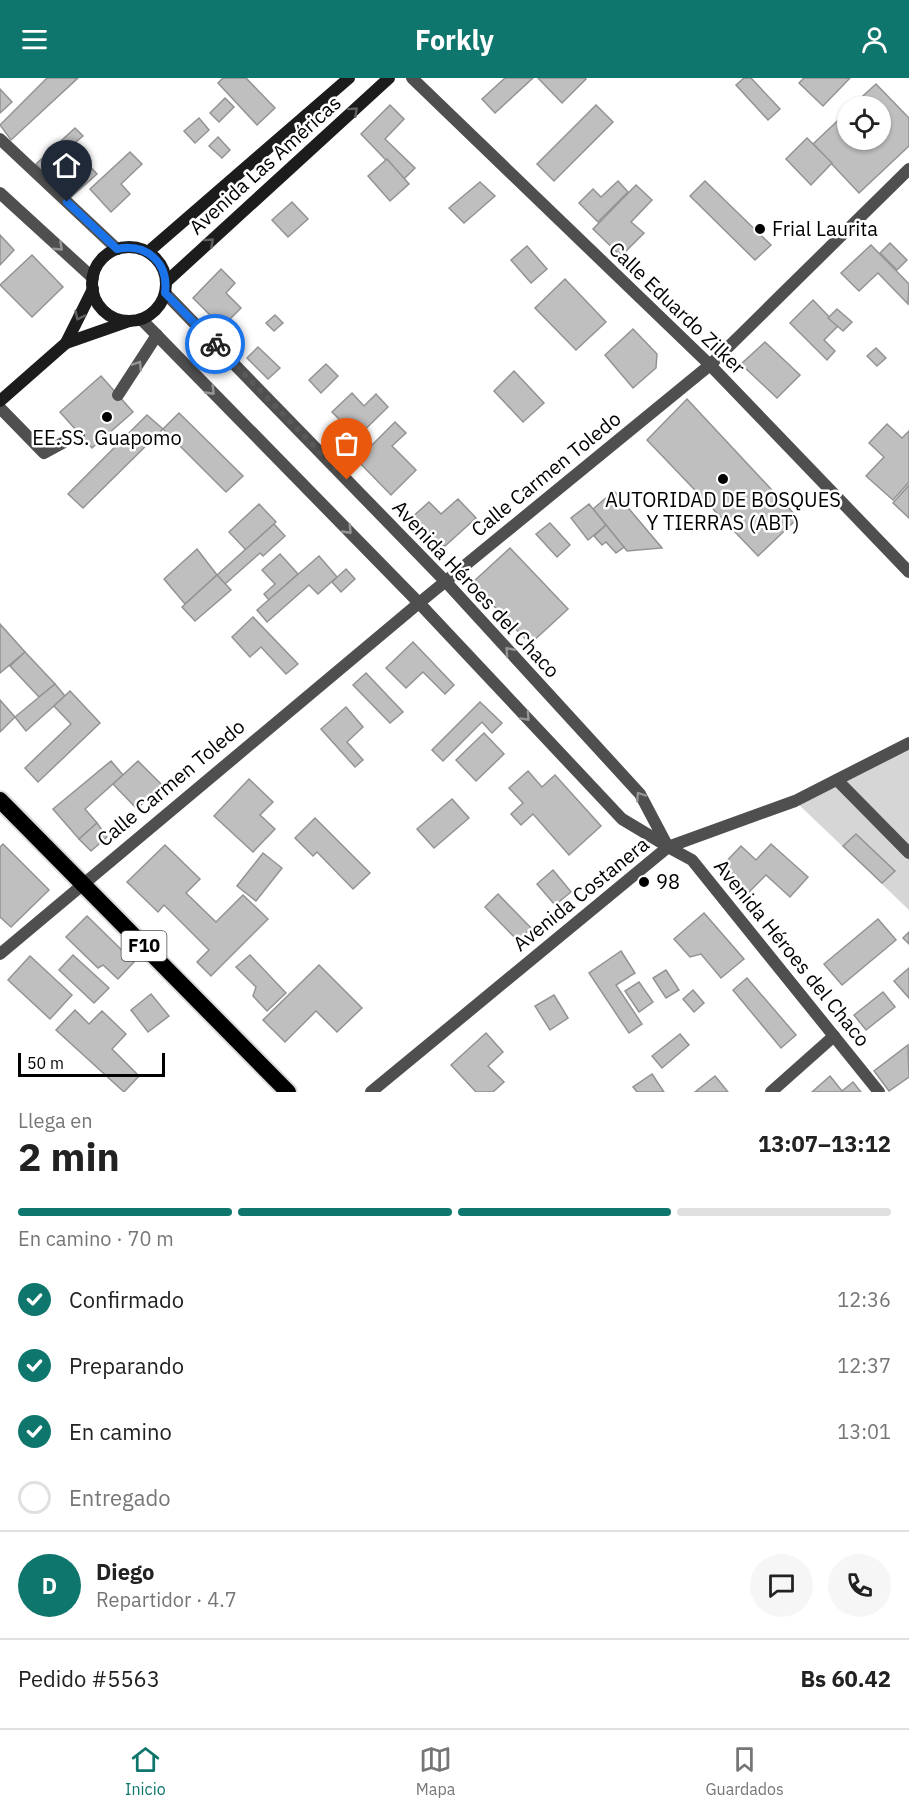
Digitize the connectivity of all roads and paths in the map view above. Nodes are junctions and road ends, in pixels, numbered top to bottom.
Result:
1 (349, 78) edge
2 (389, 78) edge
3 (412, 78) edge
4 (0, 139) edge
5 (909, 169) edge
6 (0, 193) edge
7 (117, 249) junction
8 (148, 252) junction
9 (93, 284) junction
10 (166, 287) junction
11 (135, 320) junction
12 (157, 335) junction
13 (66, 343) junction
14 (710, 365) junction
15 (118, 395) dead end
16 (0, 401) edge
17 (0, 408) edge
18 (79, 434) dead end
19 (909, 572) edge
20 (446, 582) junction
21 (419, 603) junction
22 (909, 743) edge
23 (837, 780) junction
24 (0, 800) edge
25 (668, 847) junction
26 (909, 853) edge
27 (82, 883) junction
28 (0, 954) edge
29 (834, 1036) junction
30 (288, 1092) edge
31 (371, 1092) edge
32 (771, 1092) edge
33 (879, 1092) edge

1 - 8 main road, Avenida Las Américas
10 -> 2 main road, Avenida Las Américas
3 - 14 street, Calle Eduardo Zilker
4 - 7 street
5 - 14 street, Calle Carmen Toledo
6 -> 9 street
7 - 8 main road
7 - 9 main road
8 - 10 main road
9 - 11 main road
9 -> 13 main road
10 - 11 main road
10 - 20 street, Avenida Héroes del Chaco
11 - 12 street, Avenida Héroes del Chaco
11 - 13 main road
15 -> 12 street
12 -> 21 street, Avenida Héroes del Chaco
13 - 16 main road
14 - 19 street, Calle Eduardo Zilker
14 - 20 street, Calle Carmen Toledo
17 - 18 street
20 - 21 street, Calle Carmen Toledo
25 -> 20 street, Avenida Héroes del Chaco
21 -> 25 street, Avenida Héroes del Chaco
21 - 27 street, Calle Carmen Toledo
22 - 23 street, Avenida Costanera
23 - 25 street, Avenida Costanera
23 - 26 street
24 - 27 highway, F10
25 - 29 street, Avenida Héroes del Chaco
25 - 31 street, Avenida Costanera
27 - 28 street, Calle Carmen Toledo
27 - 30 highway, F10
29 - 32 street
29 - 33 street, Avenida Héroes del Chaco

